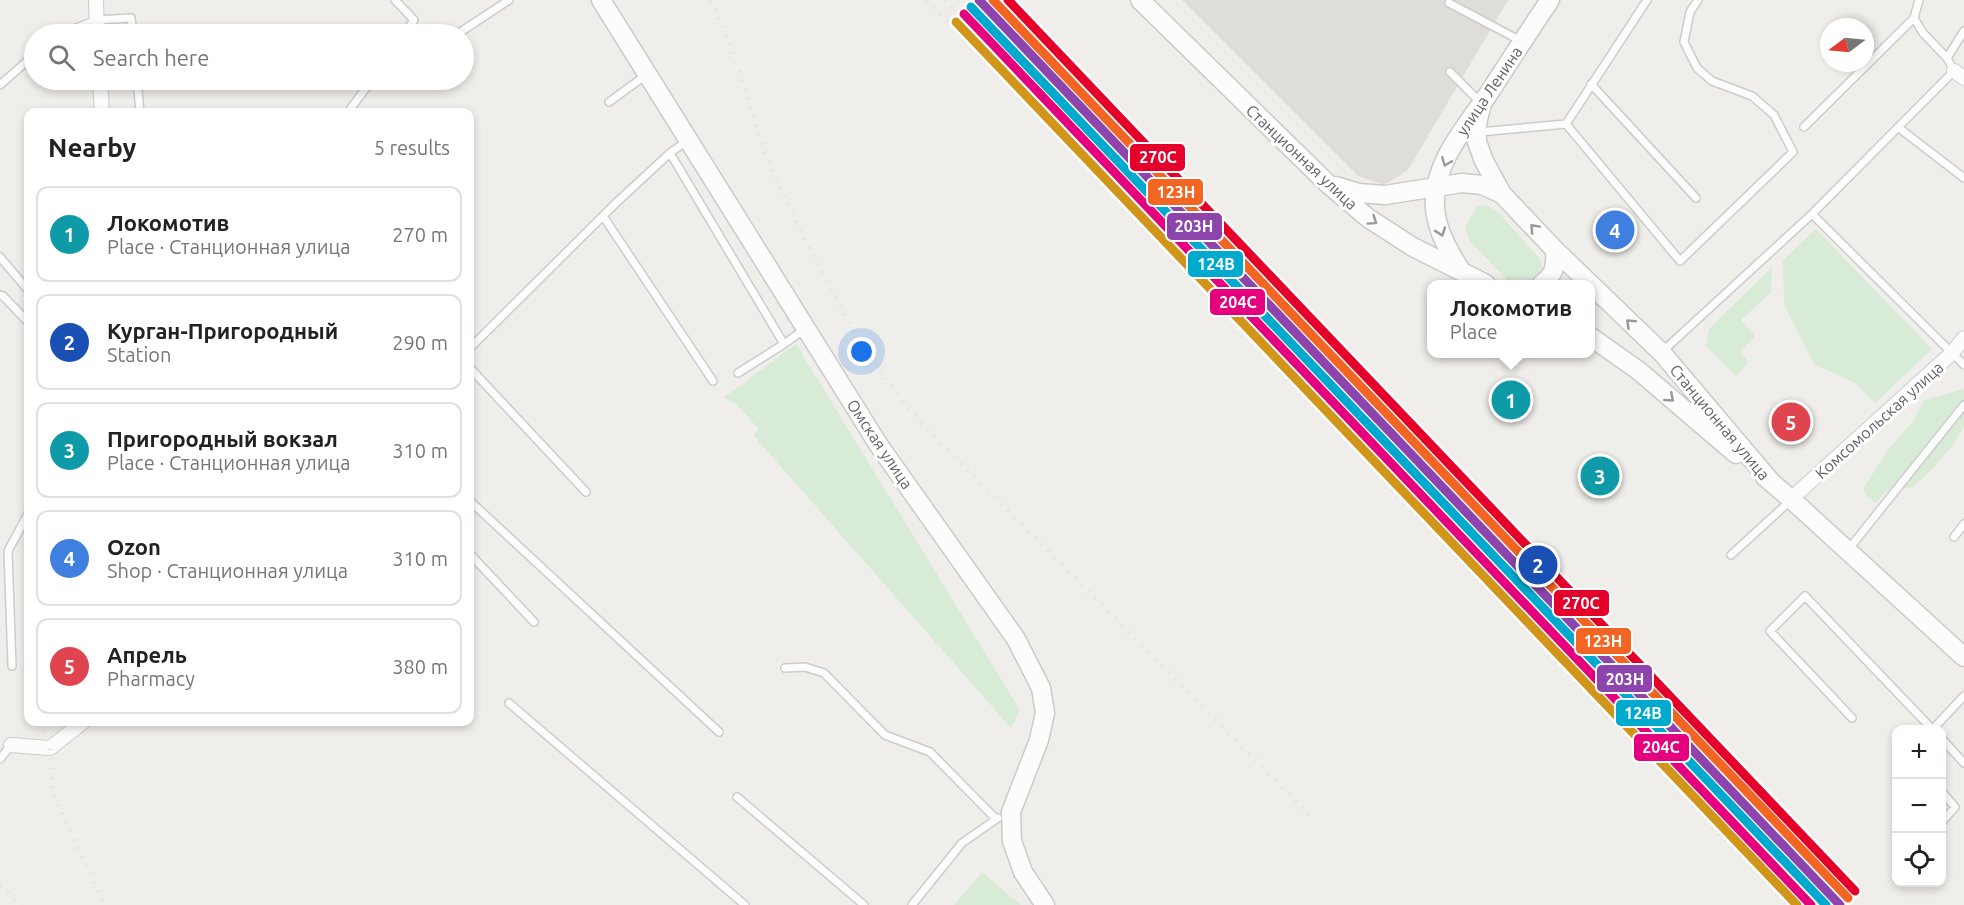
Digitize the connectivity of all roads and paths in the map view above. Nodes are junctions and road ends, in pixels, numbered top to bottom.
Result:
1 (96, 0) edge
2 (395, 0) edge
3 (509, 0) edge
4 (601, 0) edge
5 (1140, 0) edge
6 (1550, 0) edge
7 (1647, 0) edge
8 (1698, 0) edge
9 (1919, 0) edge
10 (1449, 3) dead end
11 (1914, 18) junction
12 (97, 24) edge
13 (108, 24) edge
14 (132, 24) edge
15 (411, 24) edge
16 (473, 24) edge
17 (1964, 31) edge
18 (1522, 42) junction
19 (1947, 58) junction
20 (24, 64) edge
21 (1450, 72) dead end
22 (647, 75) junction
23 (1959, 75) edge
24 (1591, 84) junction
25 (0, 85) edge
26 (101, 90) edge
27 (138, 90) edge
28 (364, 90) edge
29 (609, 102) dead end
30 (1482, 103) junction
31 (102, 108) edge
32 (140, 108) edge
33 (351, 108) edge
34 (1566, 124) junction
35 (1804, 127) dead end
36 (1899, 128) junction
37 (1477, 132) junction
38 (687, 141) junction
39 (670, 153) junction
40 (1964, 178) edge
41 (1328, 184) junction
42 (1437, 187) junction
43 (1502, 194) junction
44 (1696, 198) dead end
45 (1812, 214) junction
46 (603, 216) junction
47 (1555, 250) junction
48 (0, 257) edge
49 (1462, 273) junction
50 (1476, 280) edge
51 (1548, 280) edge
52 (1586, 280) edge
53 (24, 285) edge
54 (1595, 289) edge
55 (0, 295) edge
56 (24, 318) edge
57 (805, 329) junction
58 (1964, 338) edge
59 (1595, 340) edge
60 (474, 344) edge
61 (784, 344) junction
62 (1662, 353) junction
63 (1952, 353) junction
64 (1964, 365) edge
65 (474, 372) edge
66 (738, 373) dead end
67 (713, 381) dead end
68 (1964, 405) edge
69 (1772, 483) junction
70 (586, 492) dead end
71 (1791, 499) junction
72 (474, 505) edge
73 (24, 521) edge
74 (1964, 524) edge
75 (1954, 537) dead end
76 (1848, 550) junction
77 (1731, 555) dead end
78 (474, 558) edge
79 (534, 622) dead end
80 (1964, 657) edge
81 (12, 666) dead end
82 (784, 668) dead end
83 (1964, 696) edge
84 (509, 703) dead end
85 (1851, 718) dead end
86 (1927, 725) edge
87 (1935, 725) edge
88 (78, 726) edge
89 (720, 732) dead end
90 (1946, 744) edge
91 (11, 745) joint
92 (0, 759) edge
93 (1964, 763) edge
94 (737, 797) dead end
95 (1946, 797) edge
96 (1004, 816) junction
97 (1946, 817) edge
98 (745, 905) edge
99 (864, 905) edge
100 (912, 905) edge
101 (1045, 905) edge

1 - 12 street
2 - 15 lane
3 - 16 lane
4 - 22 main road, Омская улица
5 - 41 main road, Станционная улица
6 - 18 main road, улица Ленина
7 - 24 lane
8 - 34 lane
9 - 11 lane
10 - 18 lane
11 - 19 lane
11 - 35 lane
13 - 14 lane
17 - 19 lane
18 - 30 main road, улица Ленина
19 - 23 lane
20 - 25 lane
21 - 30 lane
22 - 29 lane
22 - 38 main road, Омская улица
23 - 36 lane
24 - 34 lane
24 - 44 lane
26 - 31 street
27 - 32 lane
28 - 33 lane
30 - 37 main road, Станционная улица
30 -> 42 main road, улица Ленина
34 - 37 lane
36 - 40 lane
36 - 45 lane
37 - 43 main road, Станционная улица
38 - 39 lane
38 - 57 main road, Омская улица
39 - 46 lane
39 - 61 lane
41 - 42 main road
41 -> 49 main road, Станционная улица
42 - 43 main road
42 -> 49 main road, улица Ленина
47 -> 43 main road, Станционная улица
45 - 62 lane
45 - 63 lane
46 - 60 lane
46 - 67 lane
47 - 51 main road
52 -> 47 main road, Станционная улица
48 - 53 lane
49 - 50 main road, Станционная улица
62 -> 54 main road, Станционная улица
55 - 56 lane
57 - 61 lane
57 - 96 main road, Омская улица
58 - 63 street, Комсомольская улица
59 -> 69 main road, Станционная улица
61 - 66 lane
62 - 69 main road, Станционная улица
63 - 64 lane
63 - 71 street, Комсомольская улица
65 - 70 lane
68 - 76 lane
69 - 71 main road, Станционная улица
71 - 76 main road, Станционная улица
71 - 77 lane
72 - 89 lane
73 - 81 lane
74 - 75 lane
76 - 80 main road, Станционная улица
78 - 79 lane
82 - 96 lane
83 - 87 lane
84 - 98 lane
85 - 86 lane
88 - 91 street
90 - 93 lane
91 - 92 lane
94 - 99 lane
95 - 97 lane
96 - 100 lane
96 - 101 main road, Омская улица

